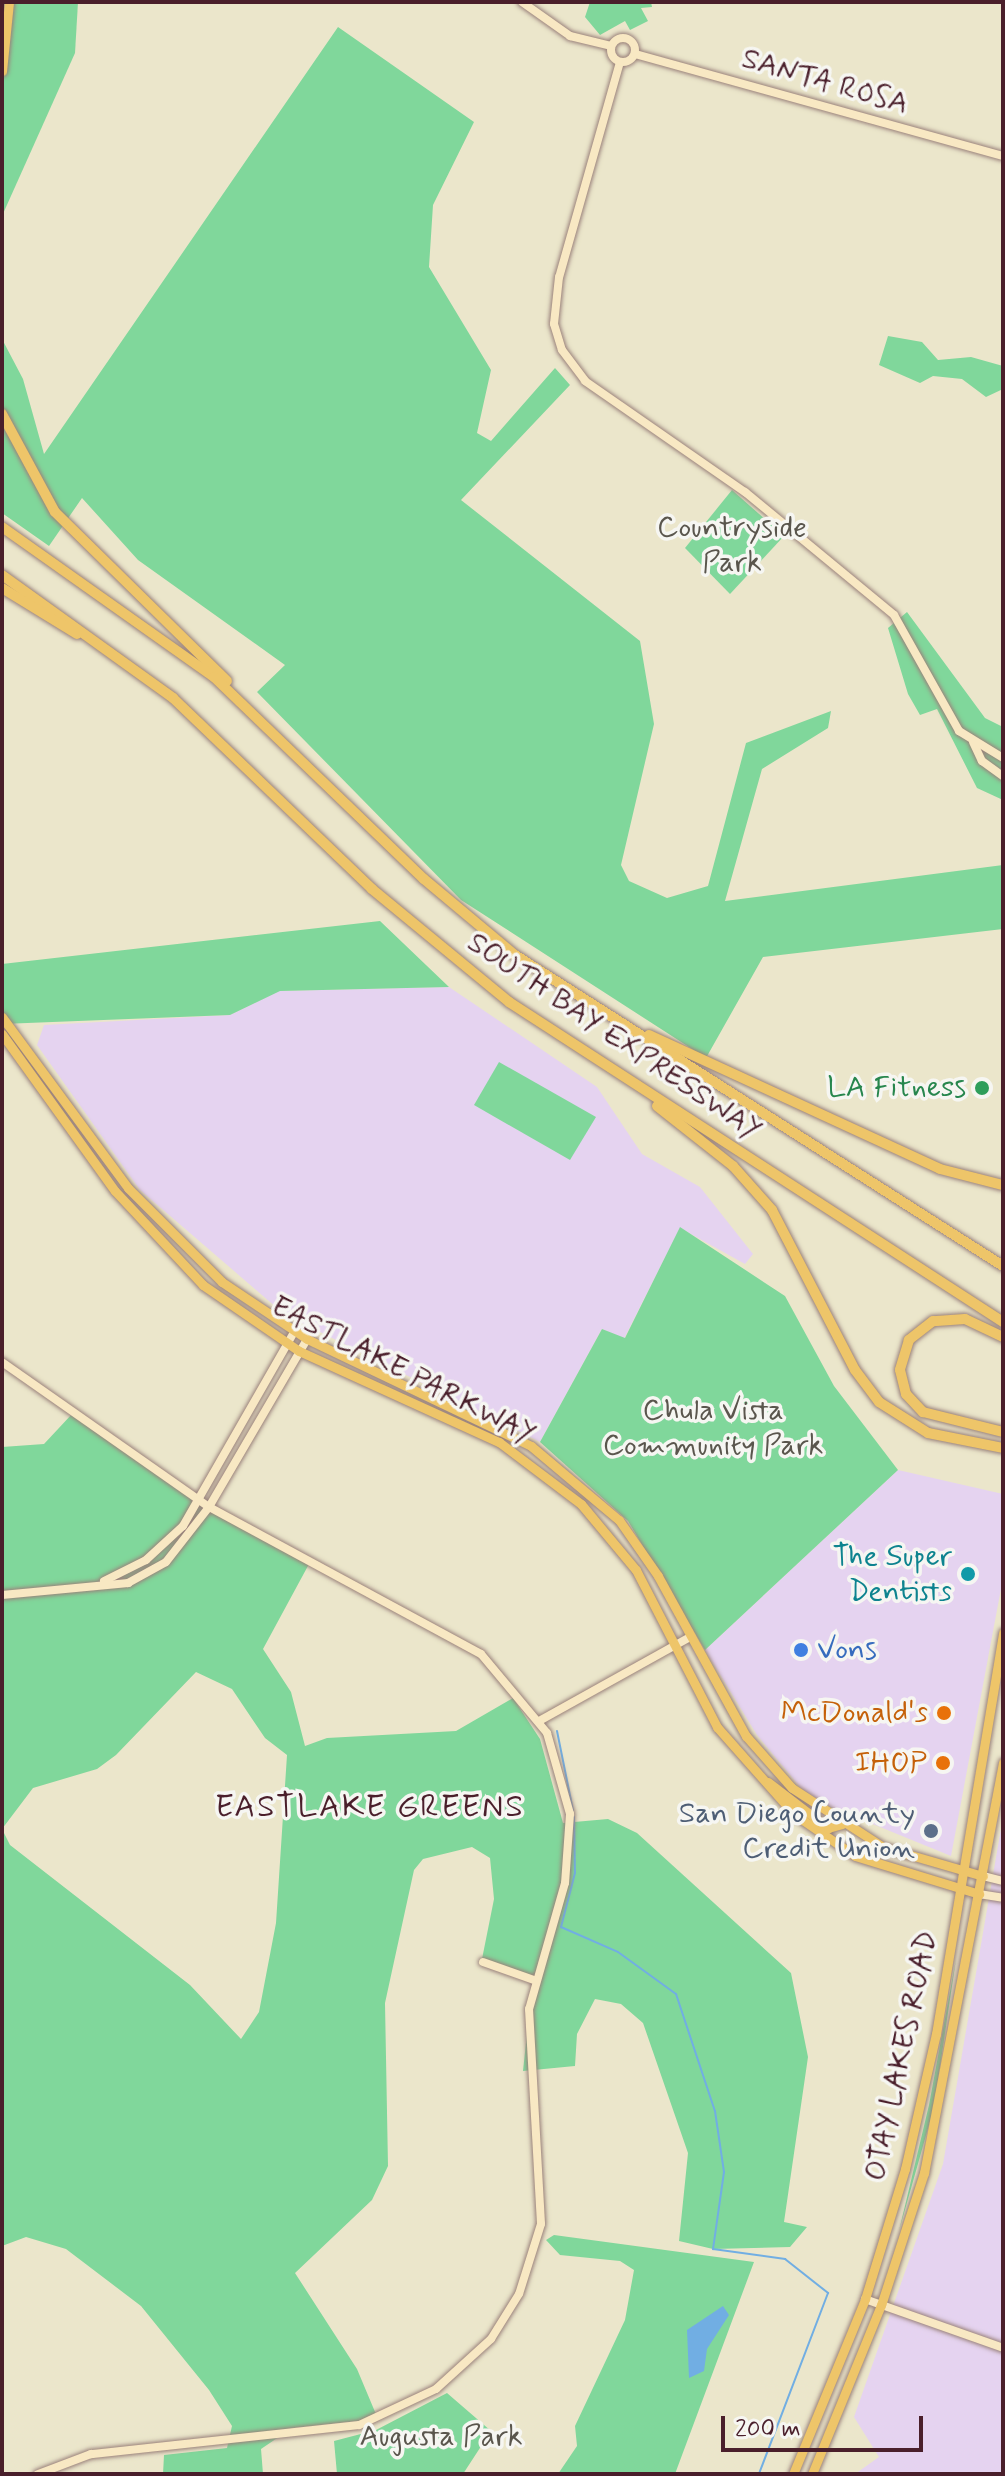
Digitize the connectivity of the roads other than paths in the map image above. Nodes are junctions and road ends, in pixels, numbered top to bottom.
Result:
1 (9, 2) edge
2 (522, 2) edge
3 (611, 46) junction
4 (635, 54) junction
5 (620, 62) junction
6 (2, 71) edge
7 (1003, 156) edge
8 (2, 414) edge
9 (2, 527) edge
10 (2, 575) edge
11 (2, 588) edge
12 (156, 684) junction
13 (253, 710) junction
14 (972, 741) junction
15 (1003, 758) edge
16 (1003, 776) edge
17 (605, 1013) junction
18 (2, 1017) edge
19 (2, 1034) edge
20 (621, 1077) junction
21 (62, 1096) junction
22 (51, 1102) junction
23 (1003, 1185) edge
24 (1003, 1266) edge
25 (1003, 1322) edge
26 (294, 1332) junction
27 (1003, 1337) edge
28 (307, 1339) junction
29 (287, 1344) junction
30 (299, 1351) junction
31 (2, 1362) edge
32 (1003, 1432) edge
33 (499, 1442) junction
34 (531, 1446) junction
35 (1003, 1448) edge
36 (200, 1501) junction
37 (209, 1507) junction
38 (100, 1583) junction
39 (2, 1595) edge
40 (1003, 1633) edge
41 (690, 1637) junction
42 (674, 1645) junction
43 (539, 1721) junction
44 (1003, 1763) edge
45 (754, 1775) junction
46 (842, 1824) junction
47 (961, 1871) junction
48 (983, 1876) junction
49 (1003, 1881) edge
50 (959, 1889) junction
51 (979, 1894) junction
52 (1003, 1898) edge
53 (483, 1962) dead end
54 (534, 1980) junction
55 (865, 2299) junction
56 (881, 2305) junction
57 (1003, 2348) edge
58 (38, 2474) edge
59 (793, 2474) edge
60 (812, 2474) edge

1 - 6 main road
2 - 3 street
3 - 4 street, SANTA ROSA
3 - 5 street
4 - 5 street
4 - 7 street, SANTA ROSA
5 - 14 street
8 - 13 highway
9 - 13 highway, SOUTH BAY EXPRESSWAY
10 - 12 highway, SOUTH BAY EXPRESSWAY
11 - 12 highway
12 - 20 highway, SOUTH BAY EXPRESSWAY
13 - 17 highway, SOUTH BAY EXPRESSWAY
14 - 15 street
14 - 16 street
17 - 23 highway
17 - 24 highway, SOUTH BAY EXPRESSWAY
18 - 21 main road, EASTLAKE PARKWAY
19 - 22 main road, EASTLAKE PARKWAY
20 - 25 highway, SOUTH BAY EXPRESSWAY
20 - 35 highway
21 - 22 main road
21 - 26 main road, EASTLAKE PARKWAY
22 - 29 main road, EASTLAKE PARKWAY
26 - 28 main road, EASTLAKE PARKWAY
26 - 29 street
27 - 32 highway
28 - 30 street
28 - 34 main road, EASTLAKE PARKWAY
29 - 30 main road, EASTLAKE PARKWAY
29 - 36 street
30 - 33 main road, EASTLAKE PARKWAY
30 - 37 street
31 - 36 street
33 - 34 main road
33 - 42 main road, EASTLAKE PARKWAY
34 - 41 main road, EASTLAKE PARKWAY
36 - 37 street
36 - 38 street
37 - 38 street
37 - 43 street
38 - 39 street
40 - 47 main road, OTAY LAKES ROAD
41 - 42 street
41 - 46 main road, EASTLAKE PARKWAY
42 - 43 street
42 - 45 main road, EASTLAKE PARKWAY
43 - 54 street
44 - 48 main road, OTAY LAKES ROAD
45 - 46 main road
45 - 50 main road, EASTLAKE PARKWAY
46 - 47 main road, EASTLAKE PARKWAY
47 - 48 main road, EASTLAKE PARKWAY
47 - 50 main road, OTAY LAKES ROAD
48 - 49 street, EASTLAKE PARKWAY
48 - 51 main road, OTAY LAKES ROAD
50 - 51 main road, EASTLAKE PARKWAY
50 - 55 main road, OTAY LAKES ROAD
51 - 52 street, EASTLAKE PARKWAY
51 - 56 main road, OTAY LAKES ROAD
53 - 54 street
54 - 58 street
55 - 56 street
55 - 59 main road, OTAY LAKES ROAD
56 - 57 street
56 - 60 main road, OTAY LAKES ROAD

